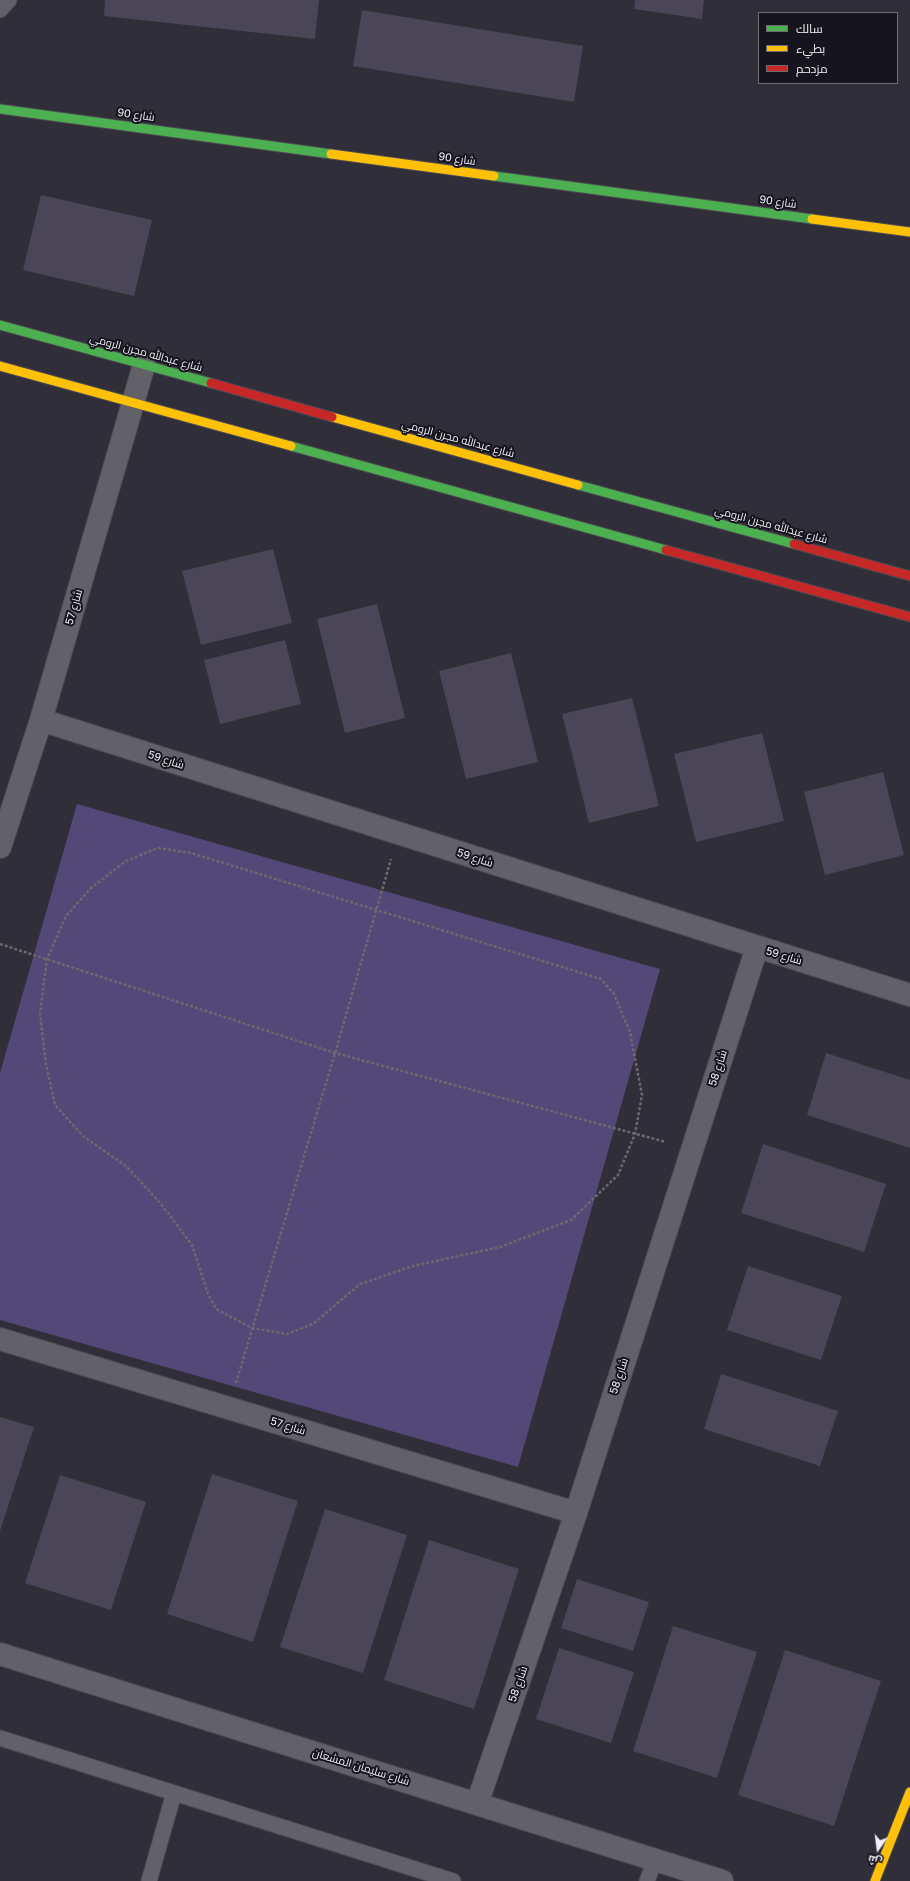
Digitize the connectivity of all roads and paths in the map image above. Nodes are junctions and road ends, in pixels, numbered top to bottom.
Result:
1 (9, 0) edge
2 (0, 10) edge
3 (0, 109) edge
4 (910, 232) edge
5 (0, 325) edge
6 (144, 365) junction
7 (0, 366) edge
8 (135, 403) junction
9 (910, 576) edge
10 (910, 617) edge
11 (41, 720) junction
12 (398, 833) junction
13 (0, 844) edge
14 (376, 909) junction
15 (0, 944) edge
16 (757, 947) junction
17 (47, 959) junction
18 (910, 995) edge
19 (335, 1053) junction
20 (635, 1134) junction
21 (692, 1149) junction
22 (252, 1328) junction
23 (0, 1339) edge
24 (228, 1408) junction
25 (576, 1513) junction
26 (0, 1654) edge
27 (0, 1738) edge
28 (910, 1792) edge
29 (174, 1793) junction
30 (477, 1804) junction
31 (655, 1860) junction
32 (149, 1881) edge
33 (452, 1881) edge
34 (647, 1881) edge
35 (722, 1881) edge
36 (875, 1881) edge

1 - 2 lane
3 - 4 main road, شارع 90
5 - 6 main road, شارع عبدالله مجرن الرومي
6 - 8 street, شارع 57
6 - 9 main road, شارع عبدالله مجرن الرومي
7 - 8 main road
8 - 10 main road
8 - 11 street, شارع 57
11 - 12 street, شارع 59
11 - 13 street, شارع 57
12 - 14 path
12 - 16 street, شارع 59
14 - 17 path
14 - 19 path
14 - 20 path
15 - 17 path
16 - 18 street, شارع 59
16 - 21 street, شارع 58
17 - 19 path
17 - 22 path
19 - 20 path
19 - 22 path
20 - 21 path
20 - 22 path
21 - 25 street, شارع 58
22 - 24 path
23 - 24 street, شارع 57
24 - 25 street, شارع 57
25 - 30 street, شارع 58
26 - 30 street, شارع سليمان المشعان
27 - 29 lane
28 - 36 main road
29 - 32 lane
29 - 33 lane
30 - 31 street, شارع سليمان المشعان
31 - 34 lane
31 - 35 street, شارع سليمان المشعان

